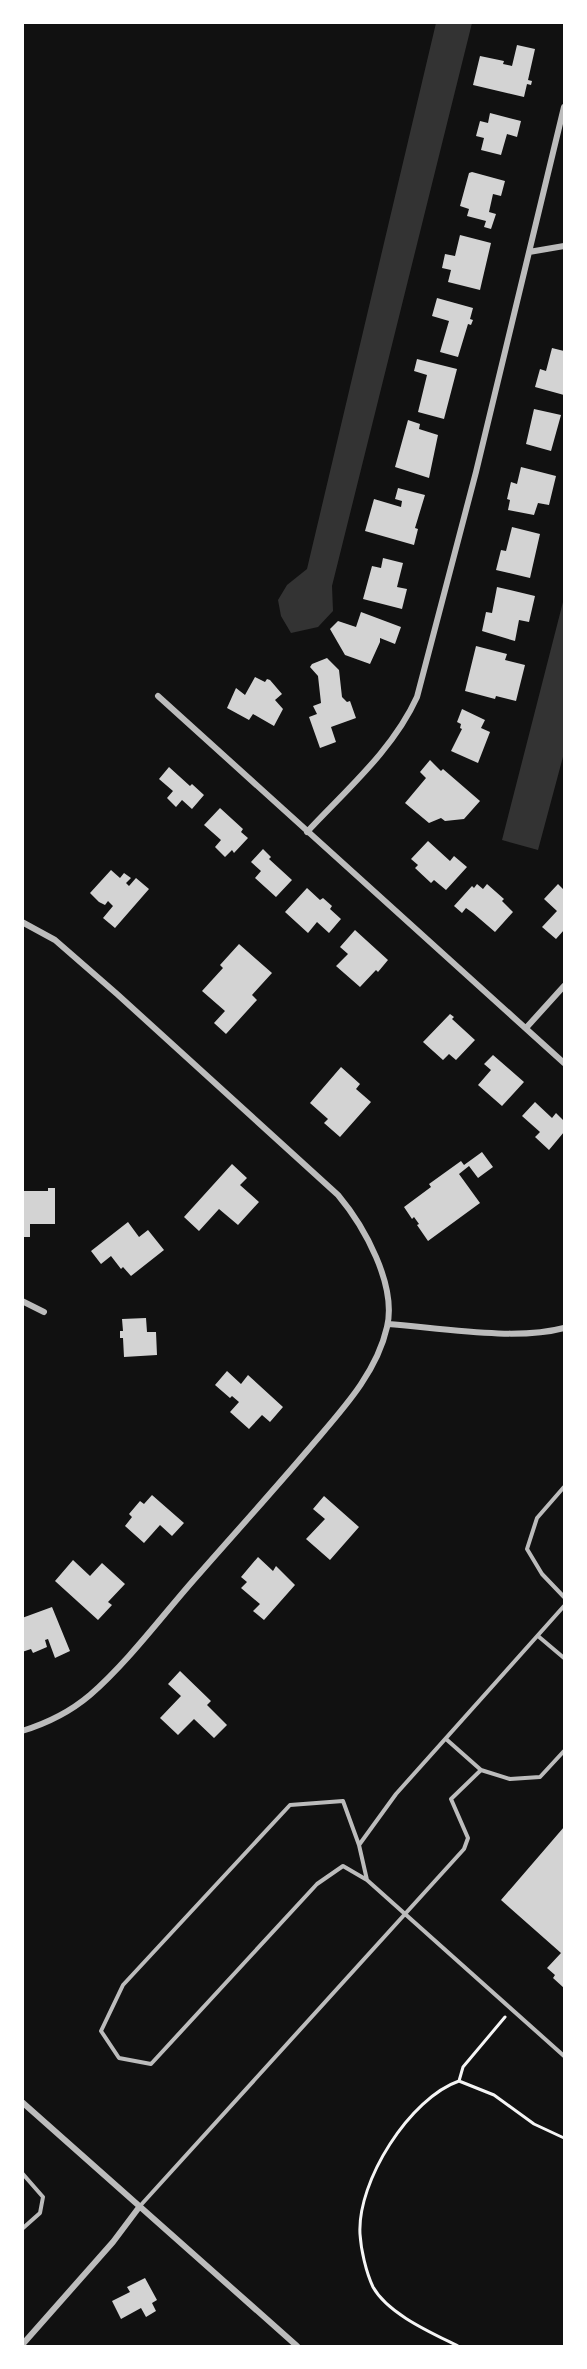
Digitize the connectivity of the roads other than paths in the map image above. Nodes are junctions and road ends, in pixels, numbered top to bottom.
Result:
1 (564, 107) edge
2 (564, 246) edge
3 (529, 252) junction
4 (158, 696) dead end
5 (307, 832) junction
6 (22, 922) edge
7 (564, 986) edge
8 (526, 1028) junction
9 (564, 1063) edge
10 (22, 1301) edge
11 (44, 1311) dead end
12 (388, 1324) junction
13 (564, 1328) edge
14 (564, 1487) edge
15 (564, 1597) edge
16 (564, 1606) edge
17 (538, 1636) junction
18 (564, 1658) edge
19 (22, 1731) edge
20 (446, 1739) junction
21 (564, 1751) edge
22 (481, 1770) junction
23 (360, 1845) junction
24 (367, 1880) junction
25 (404, 1915) junction
26 (564, 2056) edge
27 (22, 2102) edge
28 (22, 2173) edge
29 (140, 2206) junction
30 (22, 2229) edge
31 (22, 2345) edge
32 (297, 2346) edge

1 - 3 street
2 - 3 street
3 - 5 street
4 - 5 street
5 - 8 street
6 - 12 street
7 - 8 street
8 - 9 street
10 - 11 street
12 - 13 street
12 - 19 street
14 - 15 lane
16 - 17 lane
17 - 18 lane
17 - 20 lane
20 - 22 lane
20 - 23 lane
21 - 22 lane
22 - 25 lane
23 - 24 lane
23 - 24 lane
24 - 25 lane
25 - 26 lane
25 - 29 lane
27 - 29 street
28 - 30 lane
29 - 31 street
29 - 32 street

